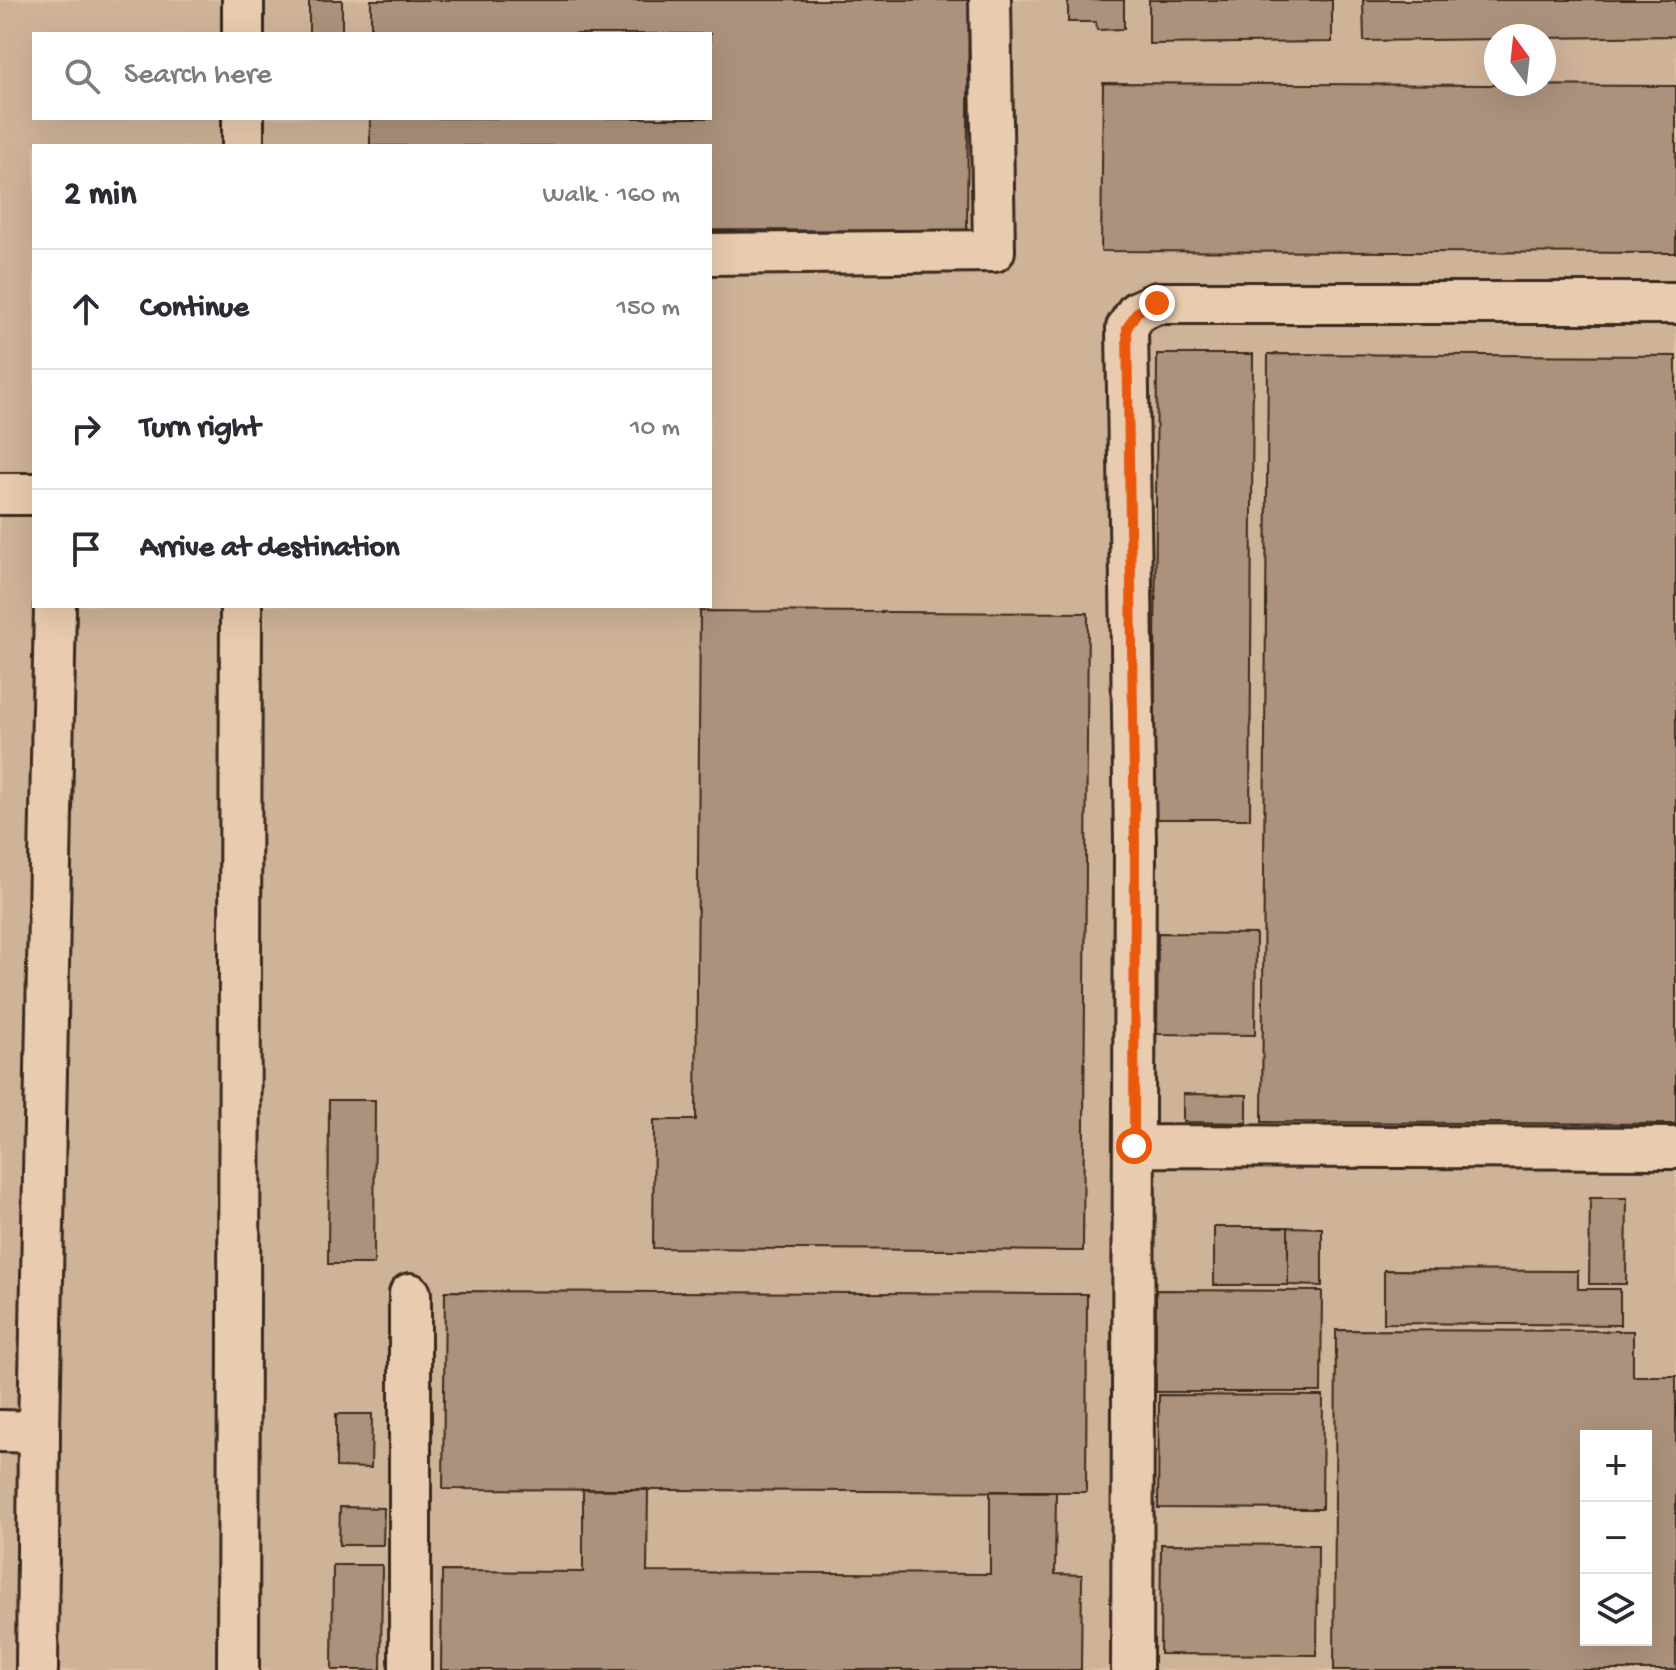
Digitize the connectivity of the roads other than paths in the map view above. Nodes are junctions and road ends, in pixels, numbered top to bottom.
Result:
1 (243, 0) edge
2 (990, 0) edge
3 (243, 32) edge
4 (243, 120) edge
5 (243, 144) edge
6 (712, 254) edge
7 (1676, 303) edge
8 (0, 494) edge
9 (32, 494) edge
10 (55, 608) edge
11 (241, 608) edge
12 (1134, 1146) junction
13 (1676, 1148) edge
14 (410, 1294) dead end
15 (0, 1431) edge
16 (39, 1432) junction
17 (37, 1670) edge
18 (238, 1670) edge
19 (410, 1670) edge
20 (1132, 1670) edge

1 - 3 street
2 - 6 street
4 - 5 street
7 - 12 street
8 - 9 street
10 - 16 street
11 - 18 street
12 - 13 street
12 - 20 street
14 - 19 street
15 - 16 street
16 - 17 street

